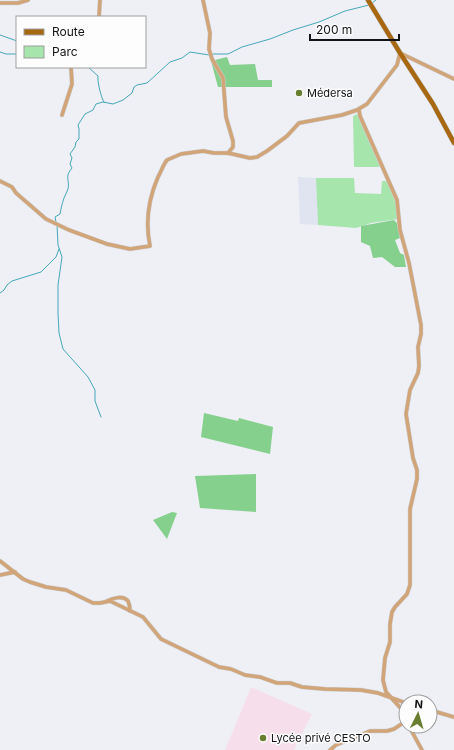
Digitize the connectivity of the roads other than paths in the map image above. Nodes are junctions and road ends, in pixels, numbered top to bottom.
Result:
1 (28, 0) edge
2 (100, 0) edge
3 (203, 0) edge
4 (368, 0) edge
5 (0, 3) edge
6 (99, 16) edge
7 (400, 53) junction
8 (71, 68) edge
9 (454, 79) edge
10 (359, 110) junction
11 (62, 115) dead end
12 (454, 143) edge
13 (228, 153) junction
14 (0, 181) edge
15 (0, 561) edge
16 (15, 572) junction
17 (0, 574) edge
18 (107, 601) junction
19 (130, 611) junction
20 (392, 698) junction
21 (398, 700) edge
22 (398, 705) edge
23 (438, 713) edge
24 (454, 717) edge
25 (398, 726) edge
26 (413, 734) edge
27 (330, 750) edge
28 (422, 750) edge

1 - 5 street
2 - 6 street
3 - 13 street
4 - 7 main road
7 - 9 street
7 - 10 street
7 - 12 main road
8 - 11 street
10 - 13 street
10 - 20 street
13 - 14 street
15 - 16 street
16 - 17 street
16 - 18 street
18 - 19 street
18 - 19 street
19 - 20 street
20 - 21 street
20 - 22 street
23 - 24 street
25 - 27 street
26 - 28 street

